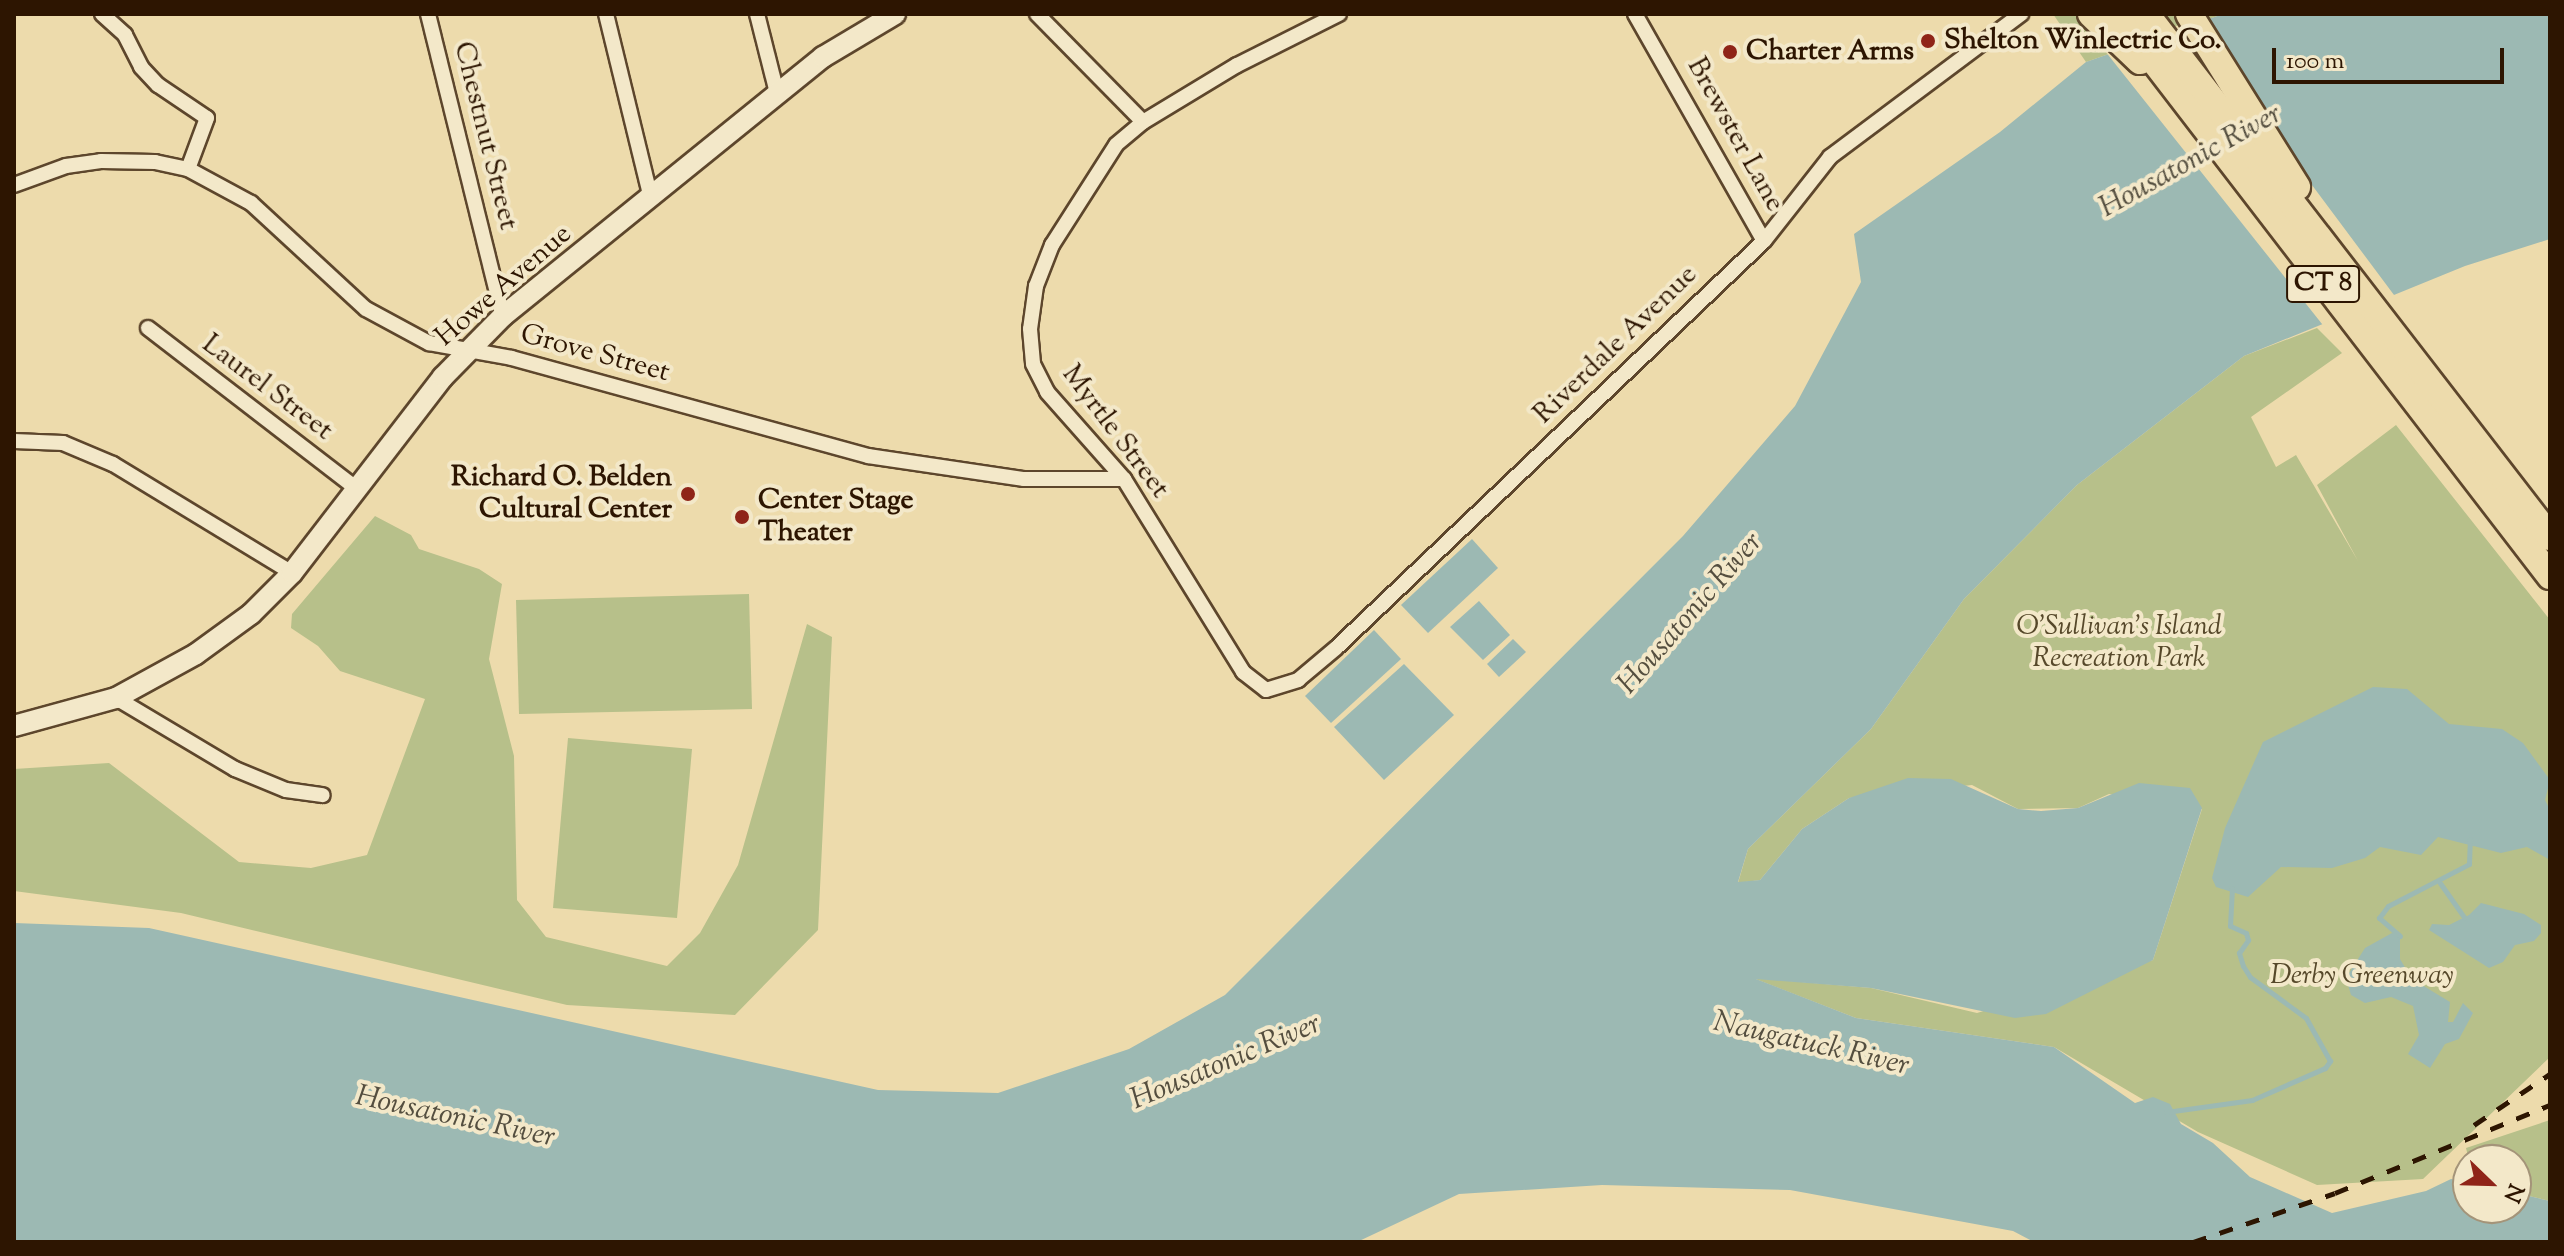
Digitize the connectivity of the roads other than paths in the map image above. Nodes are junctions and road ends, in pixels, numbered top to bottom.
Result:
1 (102, 14) edge
2 (428, 14) edge
3 (606, 14) edge
4 (757, 14) edge
5 (895, 14) edge
6 (1037, 14) edge
7 (1339, 14) edge
8 (1635, 14) edge
9 (2021, 14) edge
10 (2091, 14) edge
11 (2118, 14) edge
12 (2146, 14) edge
13 (2189, 14) edge
14 (2165, 80) junction
15 (777, 93) junction
16 (1143, 122) junction
17 (188, 169) junction
18 (14, 185) edge
19 (651, 198) junction
20 (1764, 241) junction
21 (2336, 260) junction
22 (503, 316) junction
23 (148, 328) dead end
24 (469, 351) junction
25 (14, 441) edge
26 (1124, 479) junction
27 (2491, 481) junction
28 (356, 488) junction
29 (2550, 537) edge
30 (292, 573) junction
31 (2550, 576) edge
32 (2550, 595) edge
33 (1243, 672) joint
34 (116, 698) junction
35 (14, 726) edge
36 (323, 795) dead end

1 - 17 street
2 - 22 street, Chestnut Street
3 - 19 street
4 - 15 street
5 - 15 main road, Howe Avenue
6 - 16 street
7 - 16 street, Myrtle Street
8 - 20 street, Brewster Lane
9 - 20 street, Riverdale Avenue
10 - 14 highway
11 - 14 highway, CT 8
12 - 21 highway, CT 8
13 - 21 highway
14 - 27 highway, CT 8
15 - 19 main road, Howe Avenue
16 - 26 street, Myrtle Street
17 - 18 street, Grove Street
17 - 24 street, Grove Street
19 - 22 main road, Howe Avenue
20 - 33 street, Riverdale Avenue
21 - 27 highway, CT 8
22 - 24 main road, Howe Avenue
23 - 28 street, Laurel Street
24 - 26 street, Grove Street
24 - 28 main road, Howe Avenue
25 - 30 street
26 - 33 street, Myrtle Street
27 - 29 highway, CT 8
27 - 31 highway, CT 8
27 - 32 highway
28 - 30 main road, Howe Avenue
30 - 34 main road, Howe Avenue
34 - 35 main road, Howe Avenue
34 - 36 street

